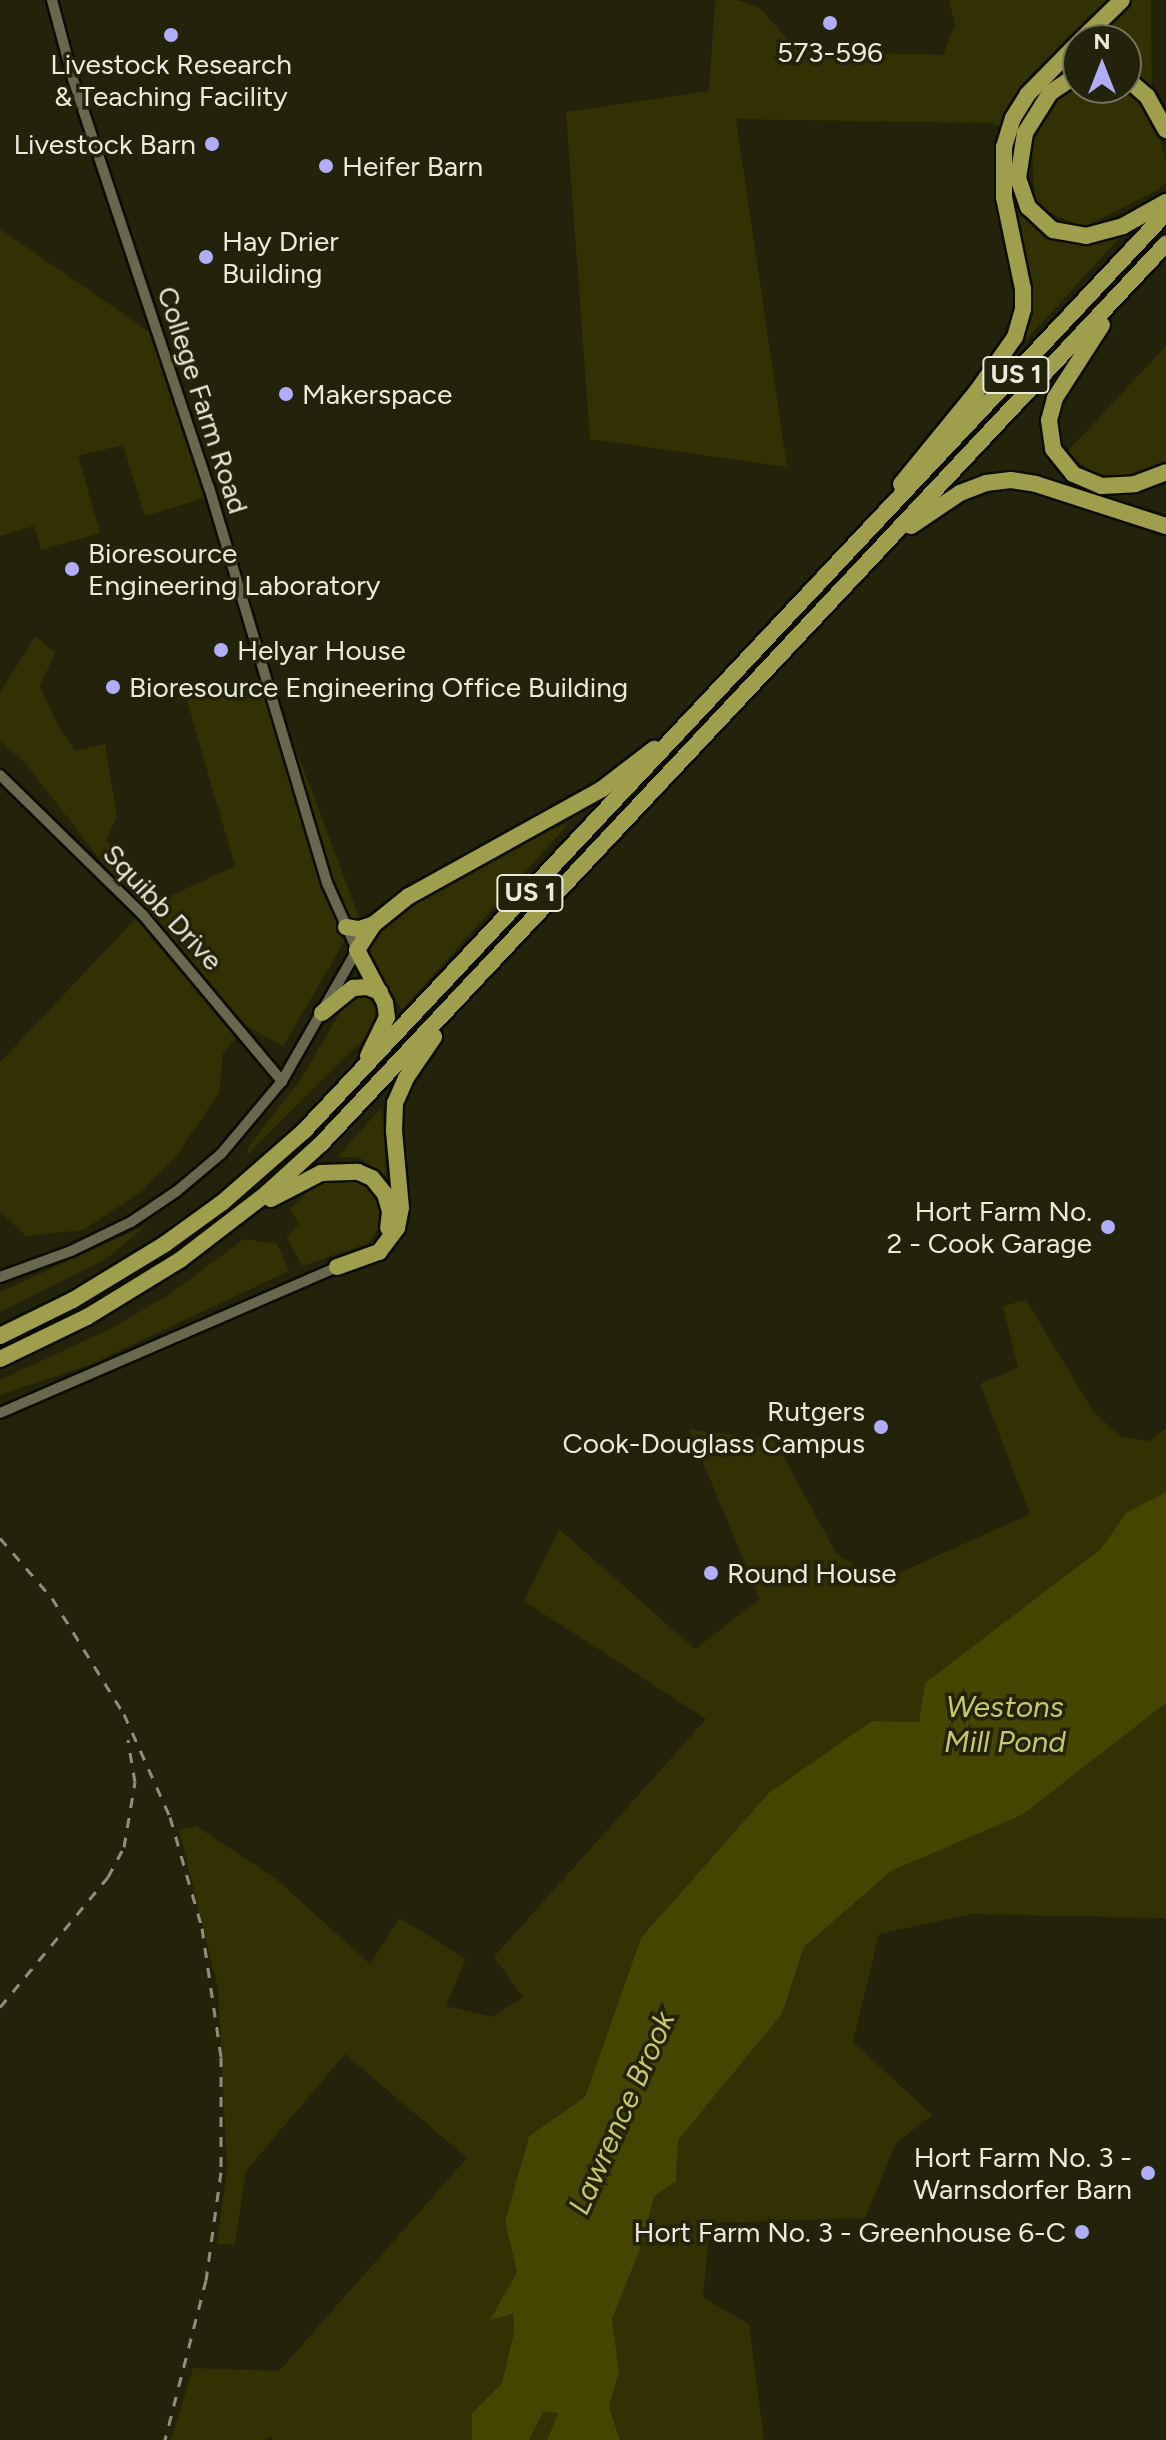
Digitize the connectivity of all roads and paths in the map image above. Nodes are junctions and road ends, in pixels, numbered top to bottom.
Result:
1 (52, 0) edge
2 (1122, 0) edge
3 (1098, 24) edge
4 (1062, 60) edge
5 (1062, 82) edge
6 (1142, 92) edge
7 (1166, 130) edge
8 (1166, 202) edge
9 (1166, 213) edge
10 (1166, 244) edge
11 (1135, 278) junction
12 (1166, 472) edge
13 (1166, 526) edge
14 (866, 536) junction
15 (881, 548) junction
16 (705, 708) junction
17 (0, 775) edge
18 (374, 924) junction
19 (346, 927) junction
20 (357, 950) junction
21 (470, 985) junction
22 (380, 992) junction
23 (322, 1013) junction
24 (356, 1078) junction
25 (282, 1081) junction
26 (238, 1217) junction
27 (337, 1267) junction
28 (0, 1277) edge
29 (0, 1336) edge
30 (0, 1359) edge
31 (0, 1413) edge

1 - 19 street, College Farm Road
2 - 3 highway
4 - 14 highway
5 - 8 highway
6 - 7 highway
9 - 14 highway, US 1
10 - 11 highway, US 1
11 - 12 highway
11 - 15 highway, US 1
13 - 15 highway
14 - 16 highway, US 1
15 - 21 highway, US 1
16 - 18 highway
16 - 24 highway, US 1
17 - 25 street, Squibb Drive
18 - 19 highway
18 - 20 highway
19 - 20 street, College Farm Road
20 - 22 highway
20 - 23 street
21 - 26 highway, US 1
21 - 27 highway
22 - 23 highway
22 - 24 highway
23 - 25 street
24 - 29 highway, US 1
25 - 28 street
26 - 27 highway
26 - 30 highway, US 1
27 - 31 street

